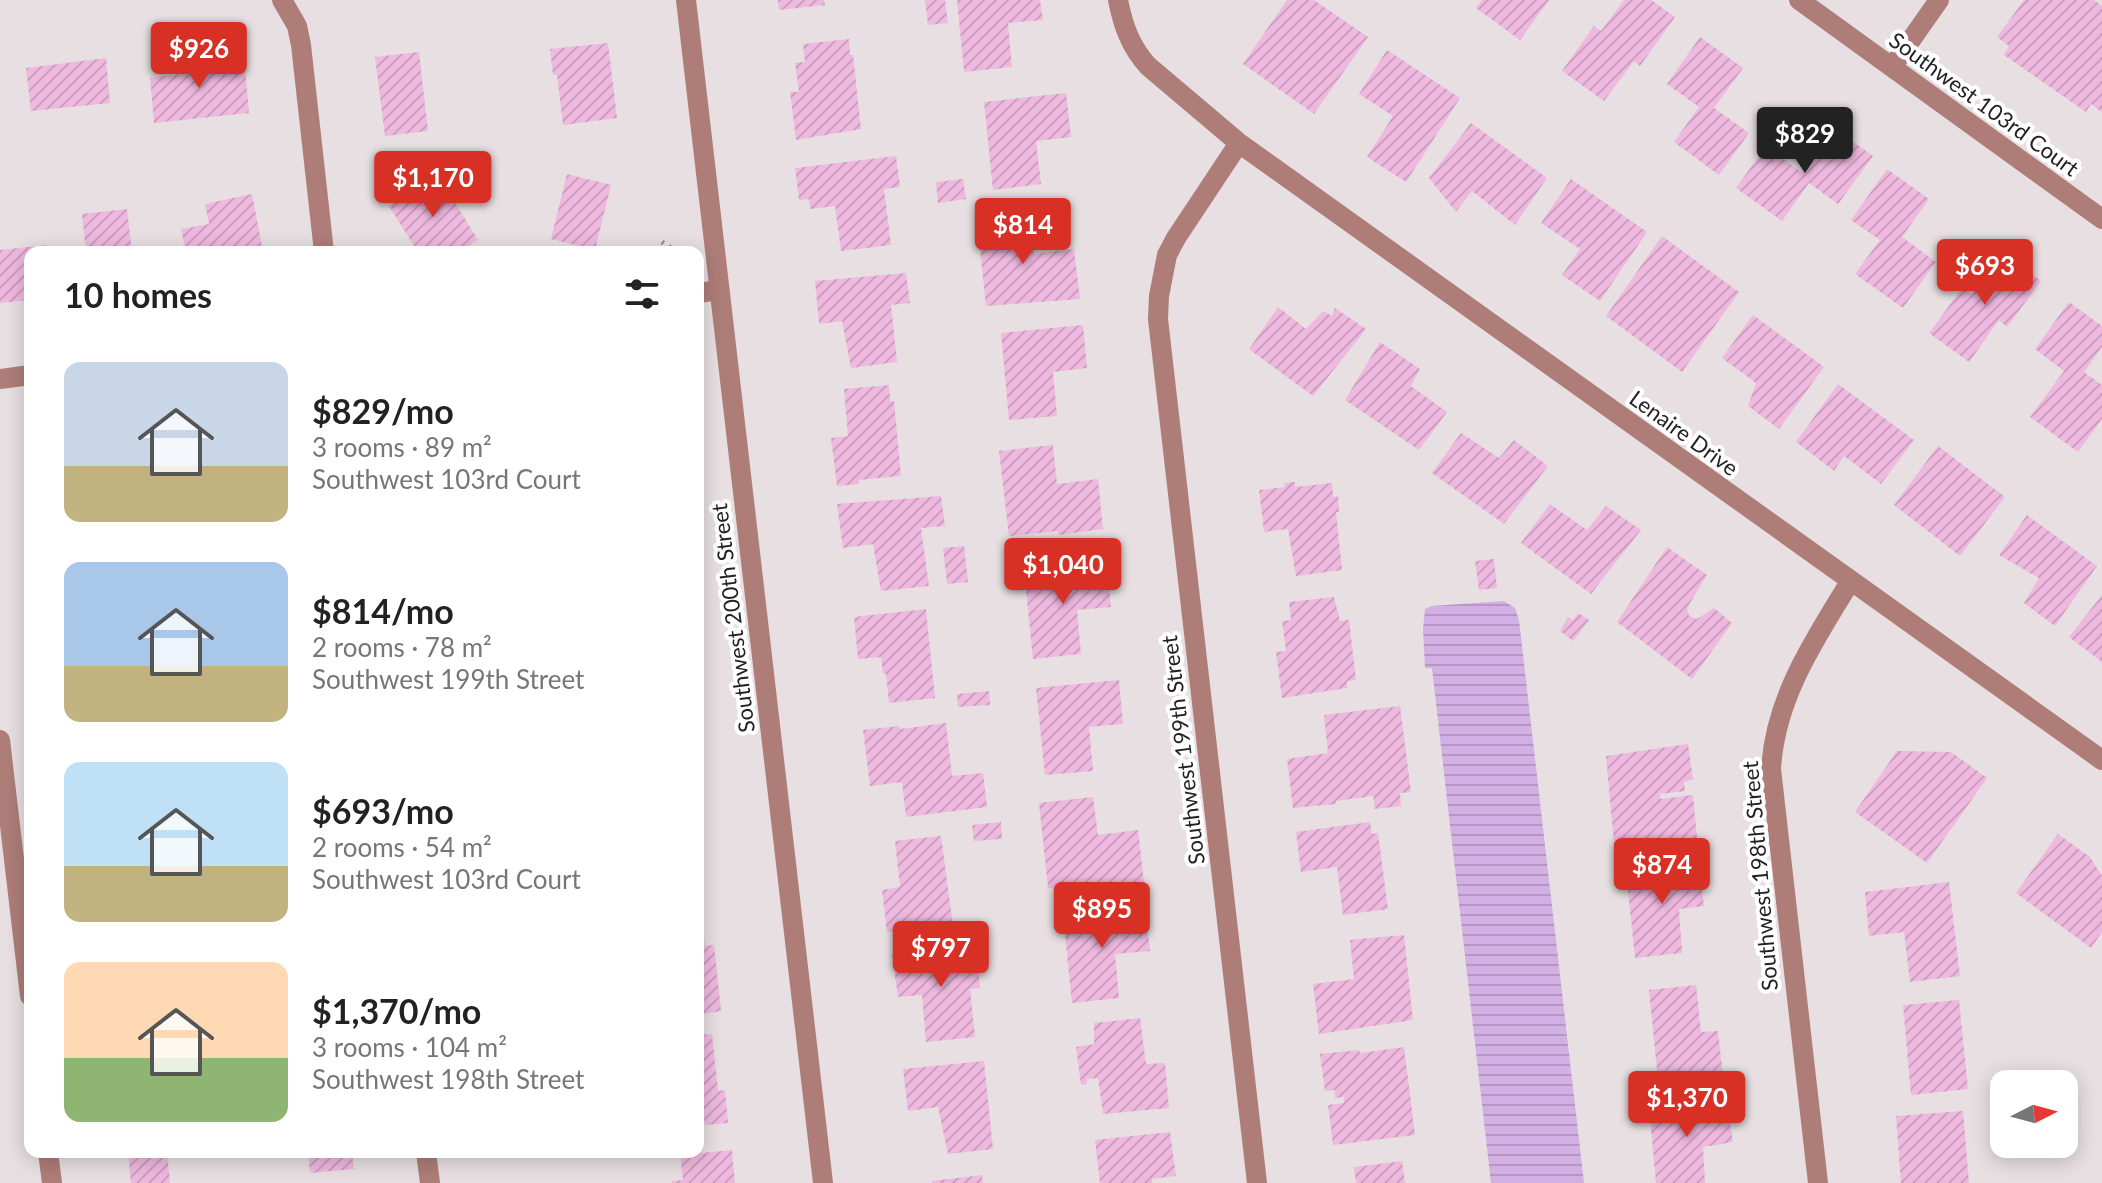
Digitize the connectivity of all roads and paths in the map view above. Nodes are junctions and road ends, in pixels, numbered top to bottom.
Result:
1 (282, 0) edge
2 (686, 0) edge
3 (1118, 0) edge
4 (1799, 0) edge
5 (1939, 0) edge
6 (1892, 67) junction
7 (1239, 143) junction
8 (2102, 219) edge
9 (662, 242) dead end
10 (323, 246) edge
11 (668, 246) edge
12 (719, 290) junction
13 (704, 292) edge
14 (24, 376) edge
15 (0, 379) edge
16 (1850, 582) junction
17 (0, 740) edge
18 (2102, 760) edge
19 (24, 945) edge
20 (49, 1158) edge
21 (427, 1158) edge
22 (52, 1183) edge
23 (430, 1183) edge
24 (823, 1183) edge
25 (1257, 1183) edge
26 (1818, 1183) edge

1 - 10 street
2 - 12 street, Southwest 200th Street
3 - 7 street
4 - 6 street, Southwest 103rd Court
5 - 6 street
6 - 8 street, Southwest 103rd Court
7 - 16 street, Lenaire Drive
7 - 25 street, Southwest 199th Street
9 - 11 path
12 - 13 street
12 - 24 street, Southwest 200th Street
14 - 15 street
16 - 18 street, Lenaire Drive
16 - 26 street, Southwest 198th Street
17 - 19 street
20 - 22 street
21 - 23 street

